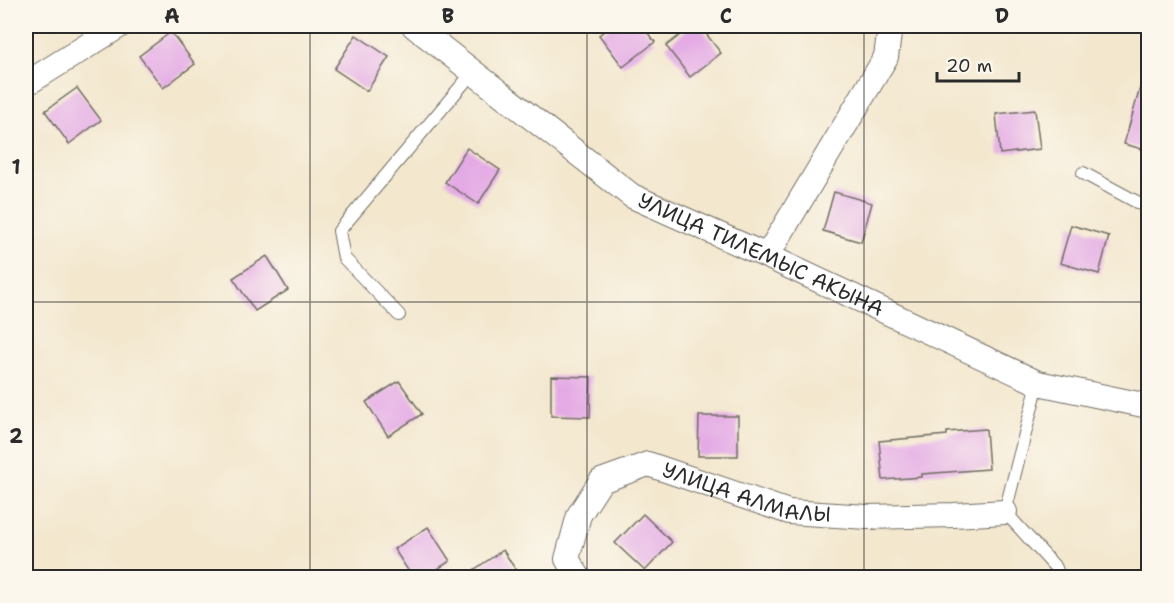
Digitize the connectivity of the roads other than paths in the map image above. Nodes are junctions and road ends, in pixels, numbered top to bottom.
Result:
1 (119, 26) edge
2 (414, 26) edge
3 (890, 26) edge
4 (473, 72) junction
5 (26, 84) edge
6 (1083, 173) dead end
7 (1149, 208) edge
8 (767, 256) junction
9 (399, 315) dead end
10 (1038, 382) junction
11 (1149, 406) edge
12 (1005, 512) junction
13 (579, 578) edge
14 (1059, 578) edge

1 - 5 street
2 - 4 street, УЛИЦА ТИЛЕМЫС АКЫНА
3 - 8 street
4 - 8 street, УЛИЦА ТИЛЕМЫС АКЫНА
4 - 9 lane
6 - 7 lane
8 - 10 street, УЛИЦА ТИЛЕМЫС АКЫНА
10 - 11 street, УЛИЦА ТИЛЕМЫС АКЫНА
10 - 12 lane
12 - 13 street, УЛИЦА АЛМАЛЫ
12 - 14 lane

